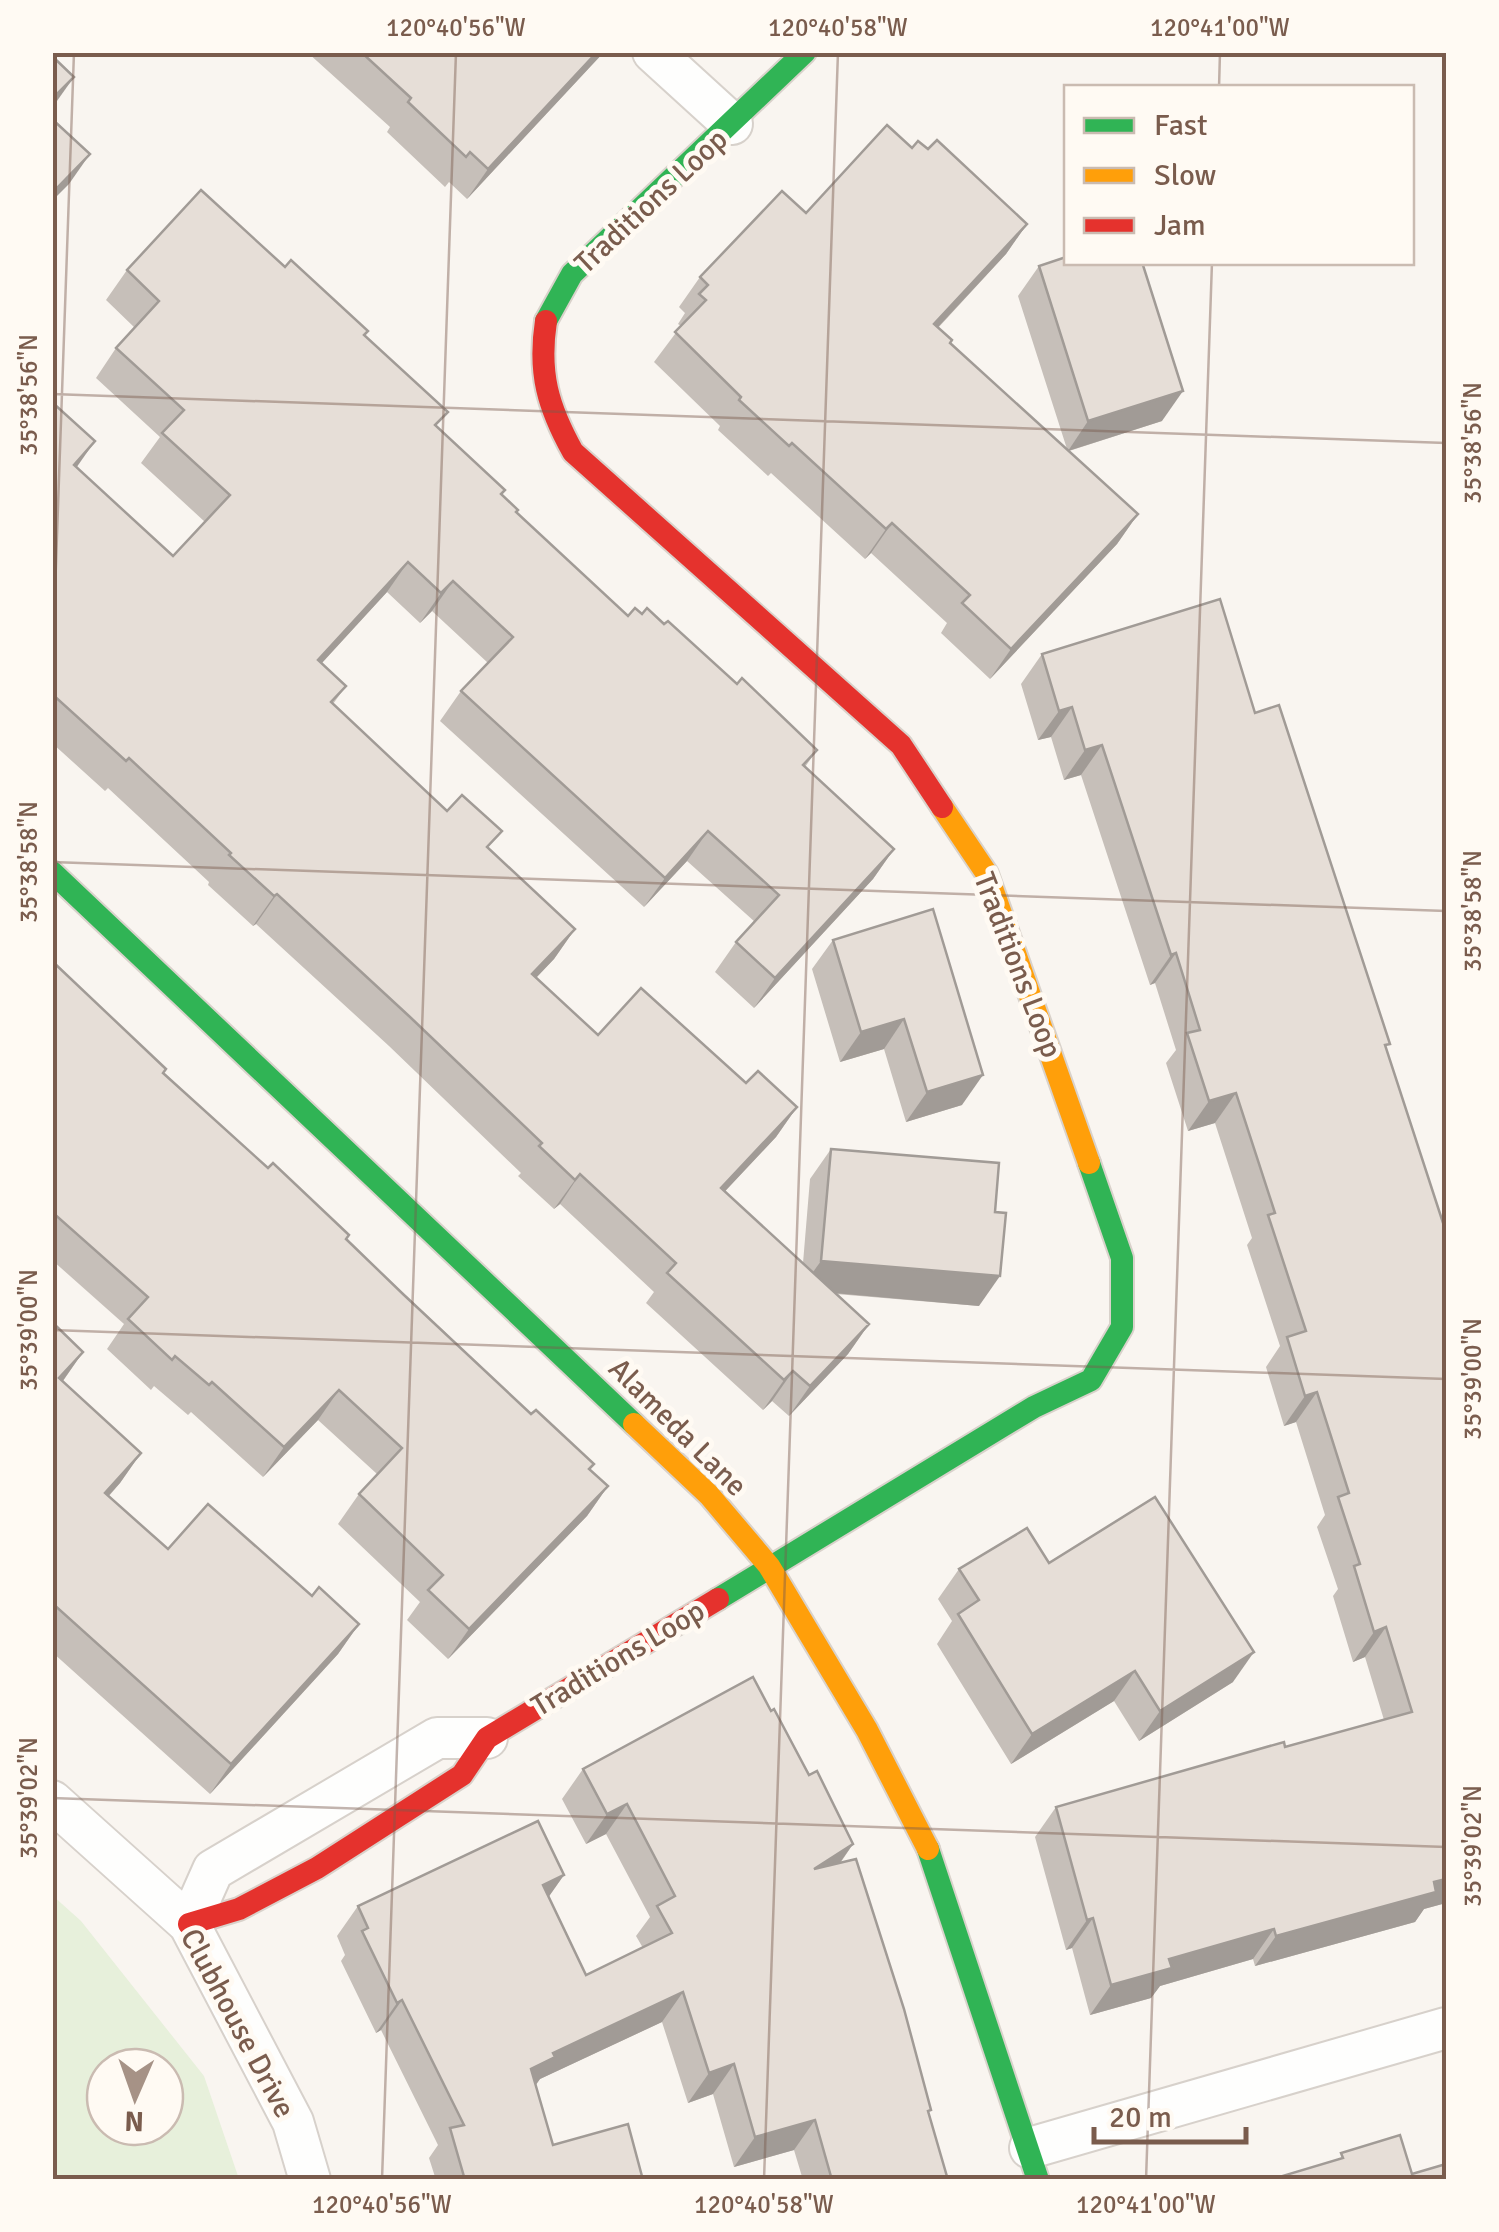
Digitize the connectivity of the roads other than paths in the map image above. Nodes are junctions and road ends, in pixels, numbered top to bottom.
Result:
1 (654, 52) edge
2 (804, 52) edge
3 (732, 124) junction
4 (52, 872) edge
5 (769, 1566) junction
6 (487, 1738) joint
7 (52, 1802) edge
8 (188, 1924) junction
9 (1446, 2028) edge
10 (1034, 2164) edge
11 (310, 2180) edge

1 - 3 street
2 - 3 street, Traditions Loop
3 - 5 street, Traditions Loop
4 - 5 street, Alameda Lane
5 - 6 street, Traditions Loop
5 - 10 street, Alameda Lane
6 - 8 street, Traditions Loop
7 - 8 street, Clubhouse Drive
8 - 11 street, Clubhouse Drive
9 - 10 street

